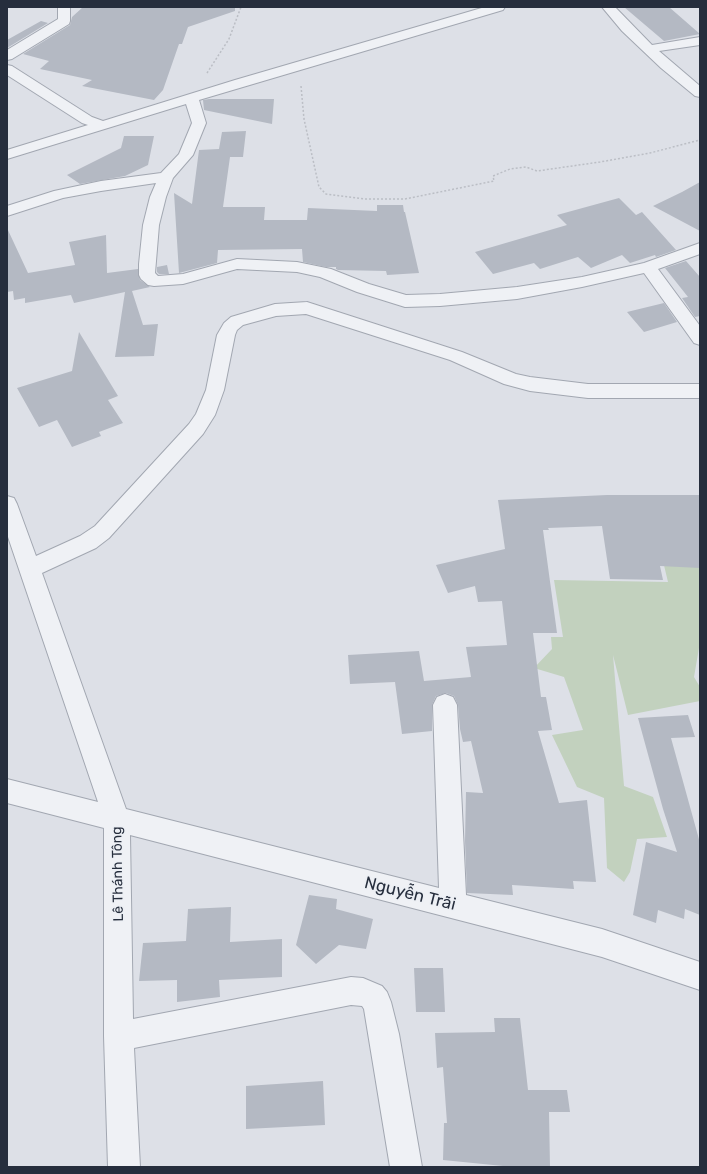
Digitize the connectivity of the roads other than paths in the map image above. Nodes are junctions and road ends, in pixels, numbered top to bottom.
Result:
1 (64, 7) edge
2 (499, 7) edge
3 (608, 7) edge
4 (700, 41) edge
5 (649, 49) junction
6 (7, 56) edge
7 (7, 69) edge
8 (700, 92) edge
9 (191, 98) junction
10 (104, 126) junction
11 (7, 155) edge
12 (166, 177) junction
13 (7, 211) edge
14 (700, 248) edge
15 (648, 267) junction
16 (700, 339) edge
17 (700, 391) edge
18 (7, 504) edge
19 (30, 569) junction
20 (445, 705) dead end
21 (7, 791) edge
22 (117, 820) junction
23 (453, 904) junction
24 (700, 976) edge
25 (119, 1036) junction
26 (124, 1167) edge
27 (406, 1167) edge

1 - 6 street
2 - 9 street
3 - 5 street
4 - 5 street
5 - 8 street
7 - 10 street
9 - 10 street
9 - 12 street
10 - 11 street
12 - 13 street
12 - 15 street
14 - 15 street
15 - 16 street
17 - 19 street
18 - 19 street, Lê Thánh Tông
19 - 22 street, Lê Thánh Tông
20 - 23 street
21 - 22 street, Nguyễn Trãi
22 - 23 street, Nguyễn Trãi
22 - 25 street, Lê Thánh Tông
23 - 24 street, Nguyễn Trãi
25 - 26 street, Lê Thánh Tông
25 - 27 street

